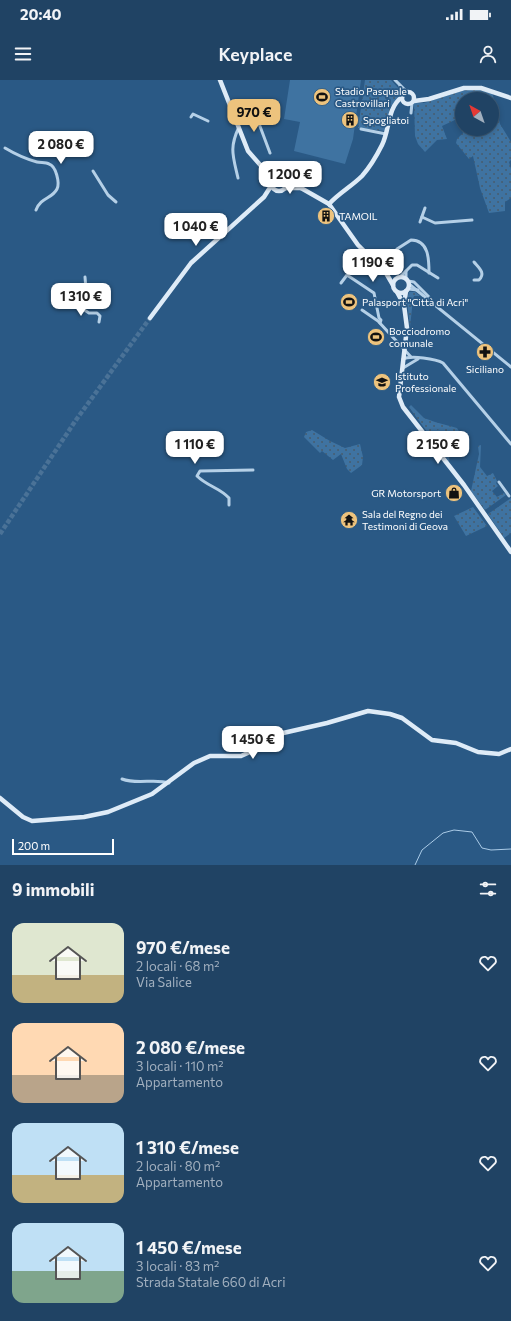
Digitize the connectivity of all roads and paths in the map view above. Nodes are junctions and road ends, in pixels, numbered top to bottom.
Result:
1 (395, 80) edge
2 (220, 81) edge
3 (399, 84) junction
4 (407, 92) junction
5 (413, 94) junction
6 (402, 98) junction
7 (424, 98) junction
8 (511, 98) edge
9 (242, 102) dead end
10 (411, 103) junction
11 (247, 113) junction
12 (191, 117) dead end
13 (235, 117) junction
14 (208, 121) dead end
15 (239, 128) junction
16 (362, 129) dead end
17 (386, 134) junction
18 (6, 148) dead end
19 (270, 153) dead end
20 (93, 171) dead end
21 (266, 172) junction
22 (275, 176) junction
23 (238, 178) dead end
24 (286, 180) junction
25 (271, 185) junction
26 (285, 188) junction
27 (304, 189) junction
28 (277, 191) junction
29 (264, 197) junction
30 (116, 202) dead end
31 (329, 204) junction
32 (426, 208) dead end
33 (36, 210) dead end
34 (422, 217) junction
35 (472, 220) dead end
36 (420, 222) dead end
37 (397, 249) dead end
38 (474, 262) dead end
39 (406, 271) junction
40 (386, 273) junction
41 (429, 273) junction
42 (85, 277) dead end
43 (399, 278) junction
44 (438, 278) dead end
45 (474, 280) dead end
46 (408, 281) junction
47 (341, 283) dead end
48 (393, 285) junction
49 (100, 286) dead end
50 (407, 290) junction
51 (419, 291) junction
52 (397, 292) junction
53 (75, 304) dead end
54 (404, 305) junction
55 (435, 305) junction
56 (362, 310) dead end
57 (150, 318) tunnel mouth
58 (99, 322) dead end
59 (380, 323) junction
60 (405, 348) junction
61 (411, 357) junction
62 (404, 359) junction
63 (418, 359) junction
64 (410, 362) junction
65 (402, 368) junction
66 (511, 368) edge
67 (511, 444) edge
68 (253, 470) dead end
69 (499, 482) dead end
70 (509, 496) dead end
71 (229, 505) dead end
72 (511, 552) edge
73 (511, 749) edge
74 (122, 779) dead end
75 (169, 783) junction
76 (0, 798) edge

1 - 3 street
2 - 13 main road
3 - 4 street
3 - 6 street
4 - 5 main road
4 - 6 main road
5 - 7 main road
5 - 10 main road
6 - 10 main road
6 - 17 main road
7 - 8 main road
7 - 10 main road
9 - 11 street
11 - 13 street
11 - 19 street
12 - 14 street
13 - 15 main road
15 - 21 main road
15 - 23 street
16 - 17 street
17 - 31 main road
18 - 33 street
20 - 30 street
21 - 22 main road
21 - 25 main road
22 - 24 main road
22 - 25 main road
24 - 26 main road
24 - 27 main road
25 - 28 main road
25 - 29 main road
26 - 27 main road
26 - 28 main road
27 - 31 main road
28 - 29 main road
29 - 57 main road
31 - 40 main road
32 - 34 street
34 - 35 street
34 - 36 street
37 - 41 street
38 - 45 street
39 - 41 street
39 - 43 street
39 - 46 street
40 - 43 main road
40 - 48 main road
41 - 44 street
42 - 49 street
43 - 46 main road
43 - 48 main road
46 - 50 main road
46 - 51 street
46 - 55 street
47 - 59 street
48 - 52 main road
50 - 51 street
50 - 52 main road
50 - 54 main road
51 - 55 street
52 - 54 main road
53 - 58 street
54 - 60 main road
55 - 66 street
56 - 59 street
59 - 60 street
60 - 61 street
60 - 62 main road
61 - 62 street
61 - 63 street
62 - 64 street
62 - 65 main road
63 - 64 street
63 - 67 street
64 - 65 street
65 - 72 main road
68 - 71 street
69 - 70 street
73 - 75 main road
74 - 75 street
75 - 76 main road

